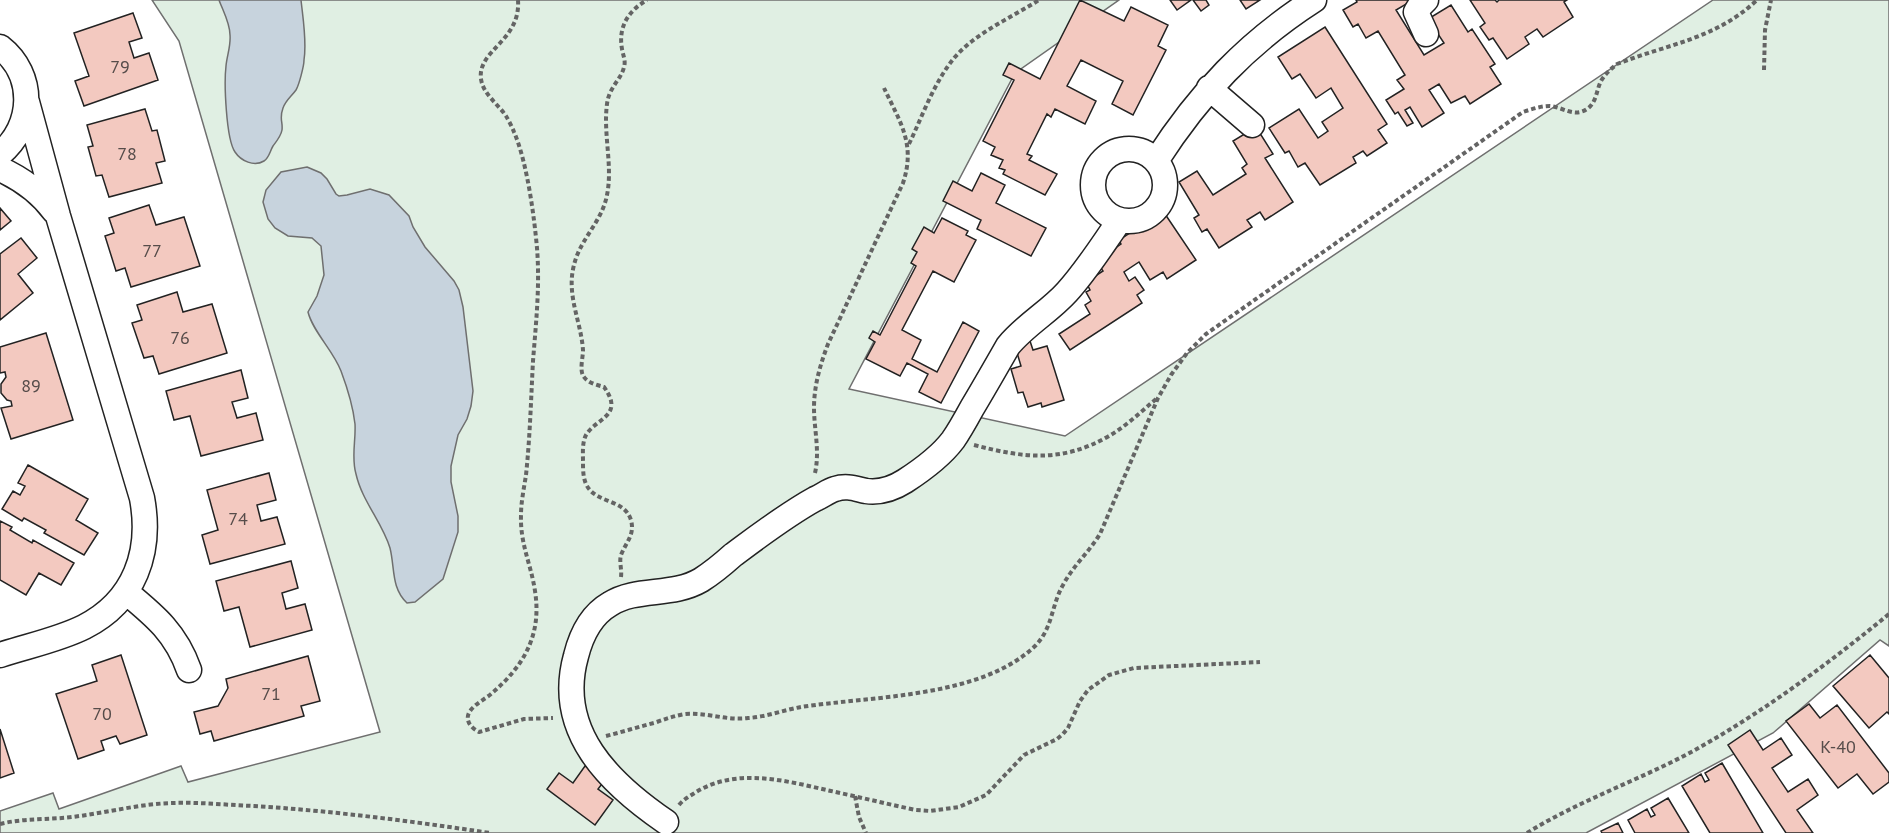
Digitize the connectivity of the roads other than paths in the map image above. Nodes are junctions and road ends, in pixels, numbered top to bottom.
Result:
1 (1314, 0) edge
2 (1426, 0) edge
3 (1426, 34) dead end
4 (0, 47) edge
5 (1209, 88) junction
6 (27, 102) junction
7 (1252, 125) dead end
8 (0, 154) edge
9 (1156, 161) junction
10 (0, 169) edge
11 (58, 216) junction
12 (1120, 220) junction
13 (126, 592) junction
14 (0, 655) edge
15 (189, 670) dead end
16 (666, 822) road end

1 - 5 street
2 - 3 street
4 - 6 street
5 - 7 street
5 - 9 street
6 - 8 street
6 - 11 street
9 - 12 street
9 - 12 street
10 - 11 street
11 - 13 street
12 - 16 street
13 - 14 street
13 - 15 street

